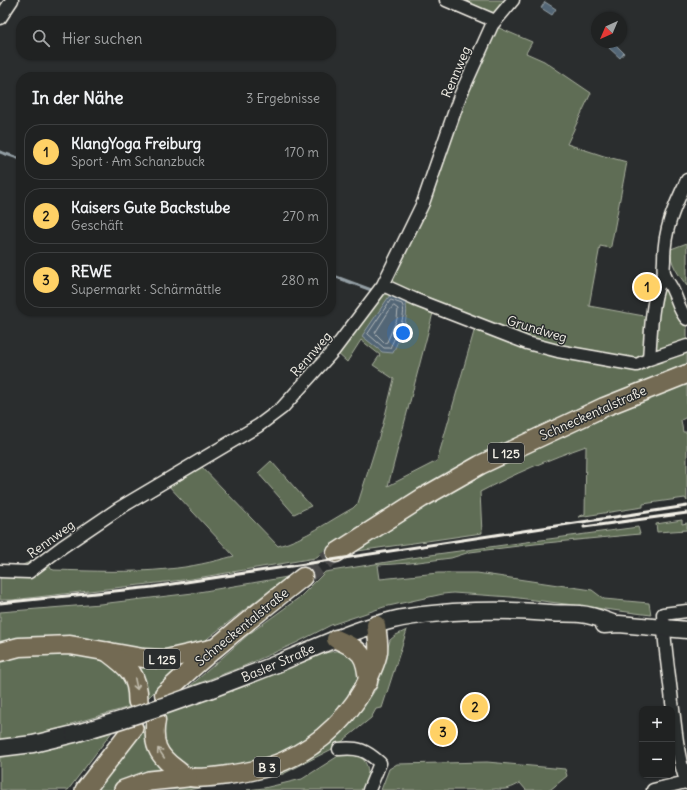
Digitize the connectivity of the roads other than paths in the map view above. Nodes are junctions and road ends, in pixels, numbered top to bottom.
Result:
1 (12, 0) edge
2 (446, 0) edge
3 (513, 0) edge
4 (0, 18) edge
5 (495, 21) junction
6 (687, 180) edge
7 (664, 272) junction
8 (383, 285) junction
9 (673, 291) junction
10 (687, 302) edge
11 (687, 319) edge
12 (687, 346) edge
13 (649, 359) junction
14 (687, 374) edge
15 (336, 553) tunnel mouth
16 (0, 571) edge
17 (303, 577) tunnel mouth
18 (687, 611) edge
19 (371, 627) junction
20 (664, 628) junction
21 (687, 630) edge
22 (336, 639) junction
23 (215, 648) junction
24 (0, 652) edge
25 (108, 652) junction
26 (364, 659) junction
27 (368, 682) junction
28 (164, 694) dead end
29 (138, 701) dead end
30 (156, 720) dead end
31 (133, 728) dead end
32 (0, 748) edge
33 (339, 749) dead end
34 (186, 776) junction
35 (687, 783) edge
36 (85, 790) edge
37 (124, 790) edge
38 (369, 790) edge
39 (653, 790) edge

1 - 4 street
2 - 5 street
3 - 5 street, Rennweg
5 - 8 street, Rennweg
6 - 7 street
7 - 9 street
7 - 13 street
8 - 13 street, Grundweg
8 - 16 street, Rennweg
9 - 10 street
9 - 11 street
12 - 13 street, Grundweg
14 - 15 main road, Schneckentalstraße / L 125
17 - 23 main road, Schneckentalstraße / L 125
18 - 20 street
19 - 20 main road, Basler Straße
19 - 22 main road, Basler Straße
19 - 26 main road
19 - 27 main road, B 3
20 - 21 main road, Basler Straße
20 - 35 street
22 - 26 main road
22 - 32 main road, Basler Straße, bridge
23 - 25 main road, L 125
23 - 28 main road, Schneckentalstraße / L 125
24 - 25 main road
25 -> 29 highway
26 - 27 main road
27 - 34 main road, B 3
34 -> 30 main road
31 - 36 highway
33 - 38 street
34 - 37 highway, B 3
35 - 39 street

